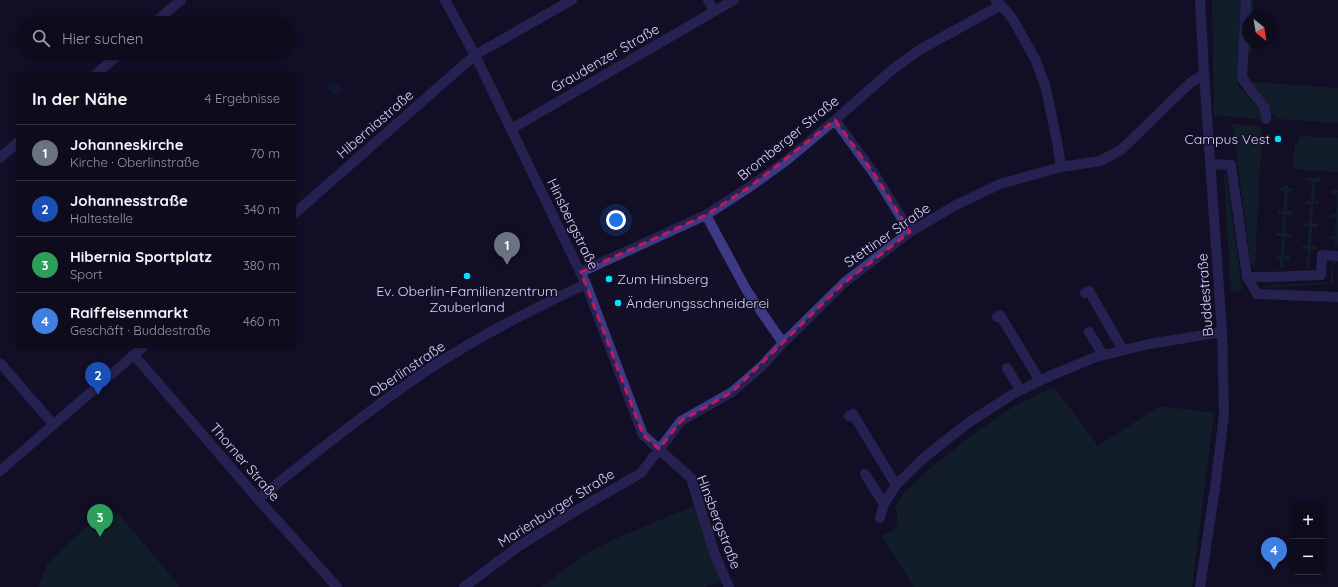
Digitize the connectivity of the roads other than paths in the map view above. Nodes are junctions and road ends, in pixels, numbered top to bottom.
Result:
1 (181, 0) edge
2 (445, 0) edge
3 (572, 0) edge
4 (708, 0) edge
5 (734, 0) edge
6 (1200, 0) edge
7 (1246, 0) edge
8 (998, 2) edge
9 (714, 11) junction
10 (162, 16) edge
11 (475, 55) junction
12 (112, 60) edge
13 (98, 72) edge
14 (1204, 74) junction
15 (1266, 119) dead end
16 (835, 120) junction
17 (511, 129) junction
18 (16, 144) edge
19 (0, 158) edge
20 (1210, 164) junction
21 (1061, 167) junction
22 (296, 212) edge
23 (706, 215) junction
24 (910, 232) junction
25 (1338, 256) edge
26 (581, 272) junction
27 (1247, 277) junction
28 (586, 284) junction
29 (1085, 293) dead end
30 (1338, 297) edge
31 (997, 316) dead end
32 (1089, 332) dead end
33 (1222, 332) junction
34 (783, 343) junction
35 (142, 348) edge
36 (1123, 350) junction
37 (134, 355) junction
38 (1103, 355) junction
39 (0, 363) edge
40 (1008, 368) dead end
41 (1040, 381) junction
42 (1020, 390) junction
43 (849, 416) dead end
44 (53, 424) junction
45 (659, 449) junction
46 (0, 471) edge
47 (865, 474) dead end
48 (896, 485) junction
49 (258, 499) junction
50 (884, 504) junction
51 (880, 518) dead end
52 (337, 587) edge
53 (464, 587) edge
54 (729, 587) edge
55 (1200, 587) edge

1 - 10 street
2 - 11 street, Hinsbergstraße
3 - 11 street, Hiberniastraße
4 - 9 street
5 - 9 street, Graudenzer Straße
6 - 14 street, Buddestraße
7 - 15 street
8 - 16 street, Bromberger Straße
8 - 21 street
9 - 17 street, Graudenzer Straße
11 - 17 street, Hinsbergstraße
11 - 22 street, Hiberniastraße
12 - 13 street
14 - 20 street, Buddestraße
14 - 21 street, Stettiner Straße
16 - 23 street, Bromberger Straße
16 - 24 street
17 - 26 street, Hinsbergstraße
18 - 19 street
20 - 27 street
20 - 33 street, Buddestraße
21 - 24 street, Stettiner Straße
23 - 26 street, Bromberger Straße
23 - 34 street
24 - 34 street, Stettiner Straße
25 - 27 street
26 - 28 street, Hinsbergstraße
27 - 30 street
28 - 45 street, Hinsbergstraße
28 - 49 street, Oberlinstraße
29 - 36 street
31 - 41 street
32 - 38 street
33 - 36 street
33 - 55 street, Buddestraße
34 - 45 street, Stettiner Straße
35 - 37 street
36 - 38 street
37 - 44 street
37 - 49 street, Thorner Straße
38 - 41 street
39 - 44 street
40 - 42 street
41 - 42 street
42 - 48 street
43 - 48 street
44 - 46 street
45 - 53 street, Marienburger Straße
45 - 54 street, Hinsbergstraße
47 - 50 street
48 - 50 street
49 - 52 street, Thorner Straße
50 - 51 street

